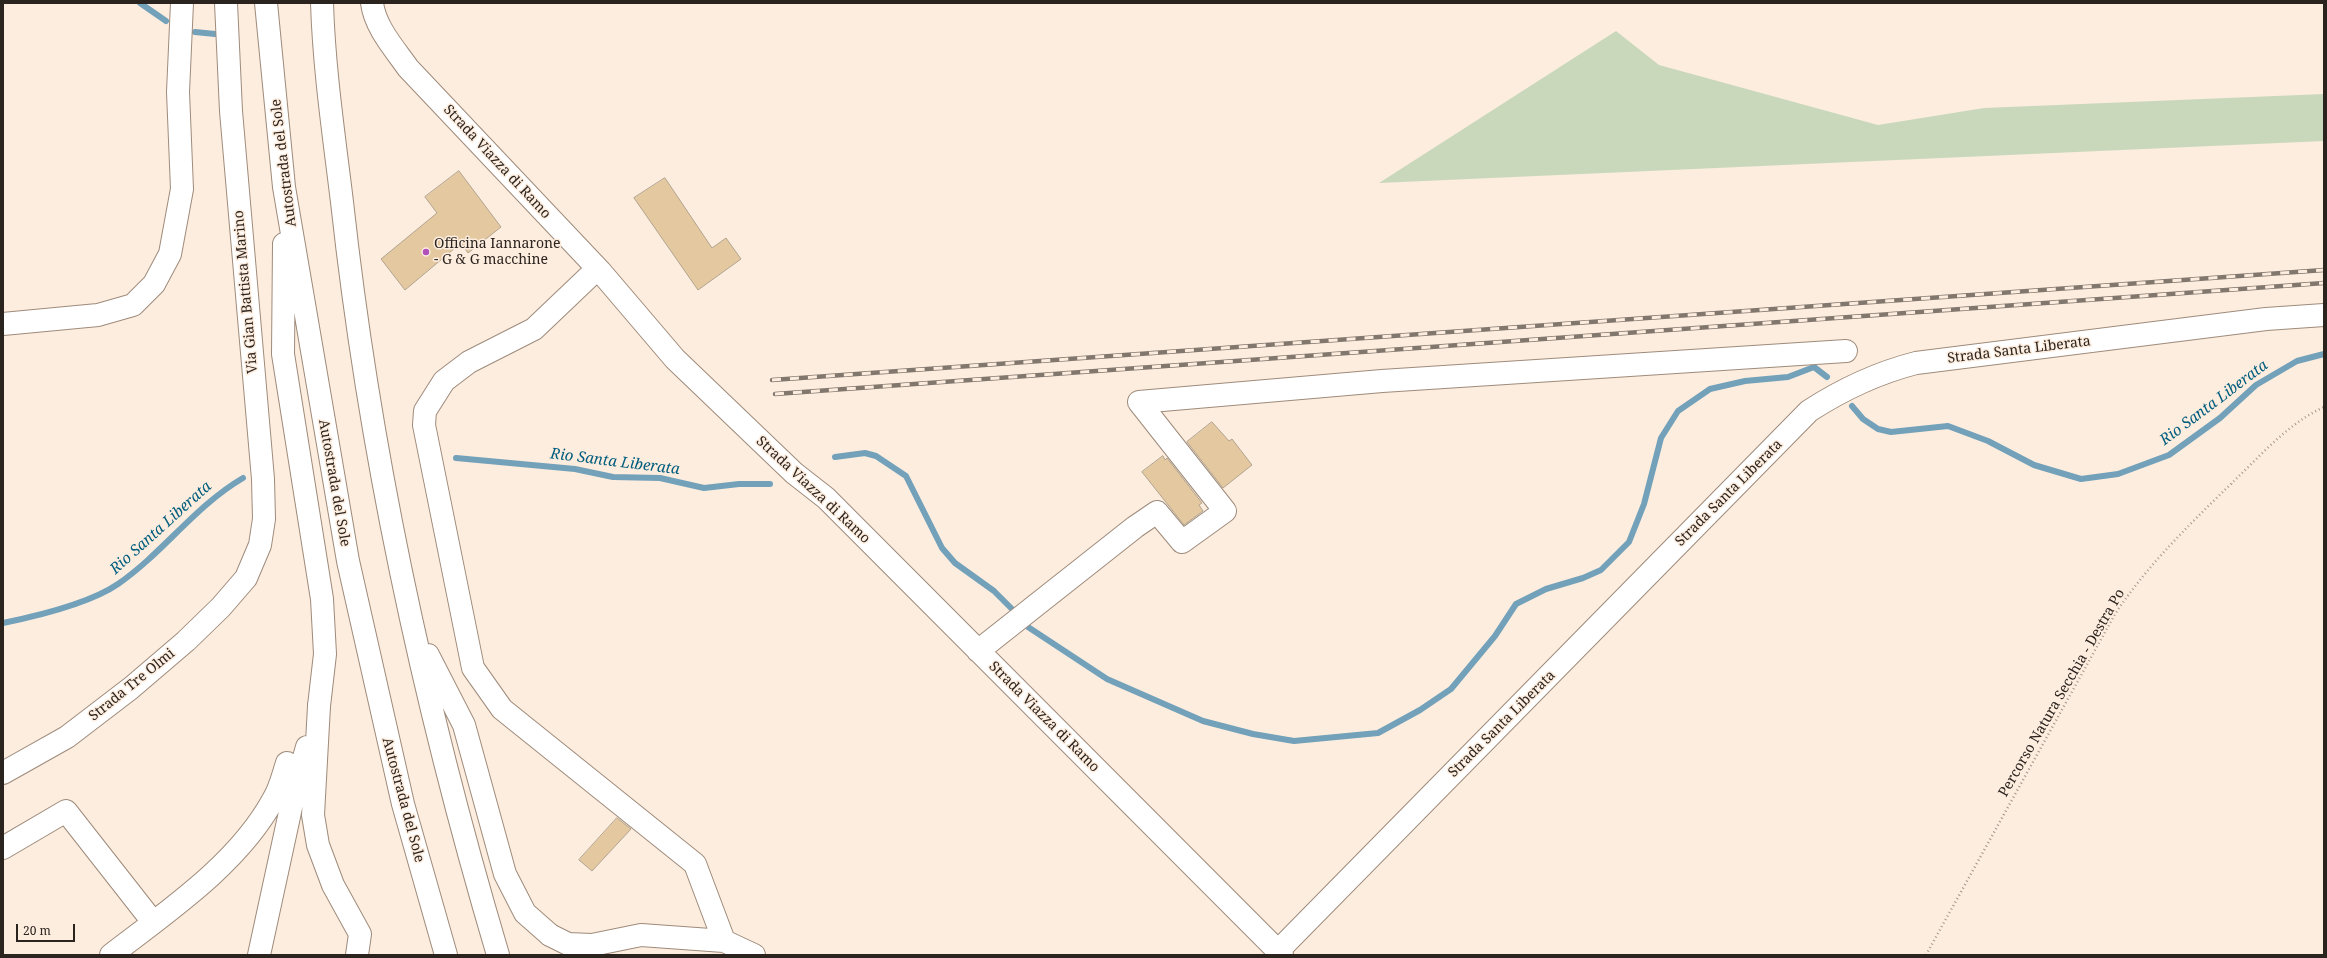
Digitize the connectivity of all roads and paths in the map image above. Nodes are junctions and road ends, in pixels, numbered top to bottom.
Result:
1 (182, 3) edge
2 (226, 3) edge
3 (266, 3) edge
4 (322, 3) edge
5 (372, 3) edge
6 (284, 187) junction
7 (598, 269) junction
8 (2324, 315) edge
9 (3, 324) edge
10 (1846, 351) dead end
11 (2324, 407) edge
12 (246, 578) joint
13 (411, 620) junction
14 (978, 651) junction
15 (319, 706) junction
16 (287, 763) dead end
17 (3, 773) edge
18 (3, 848) edge
19 (154, 922) junction
20 (360, 934) junction
21 (550, 935) junction
22 (724, 941) junction
23 (1280, 953) edge
24 (111, 955) edge
25 (259, 955) edge
26 (357, 955) edge
27 (374, 955) edge
28 (446, 955) edge
29 (498, 955) edge
30 (561, 955) edge
31 (754, 955) edge
32 (1926, 955) edge

1 - 9 main road
2 - 12 main road, Via Gian Battista Marino
3 - 6 main road, Autostrada del Sole
4 - 13 main road
5 - 7 main road, Strada Viazza di Ramo
6 - 15 main road
6 - 28 main road, Autostrada del Sole
7 - 14 main road, Strada Viazza di Ramo
7 - 22 main road
8 - 23 main road, Strada Santa Liberata
10 - 14 main road
11 - 32 path, Percorso Natura Secchia - Destra Po
12 - 17 main road, Strada Tre Olmi
13 - 21 main road
13 - 29 main road
14 - 23 main road, Strada Viazza di Ramo
15 - 20 main road
15 - 25 main road
16 - 19 main road
18 - 19 main road
19 - 24 main road
20 - 26 main road
20 - 27 main road
21 - 22 main road
21 - 30 main road
22 - 31 main road

